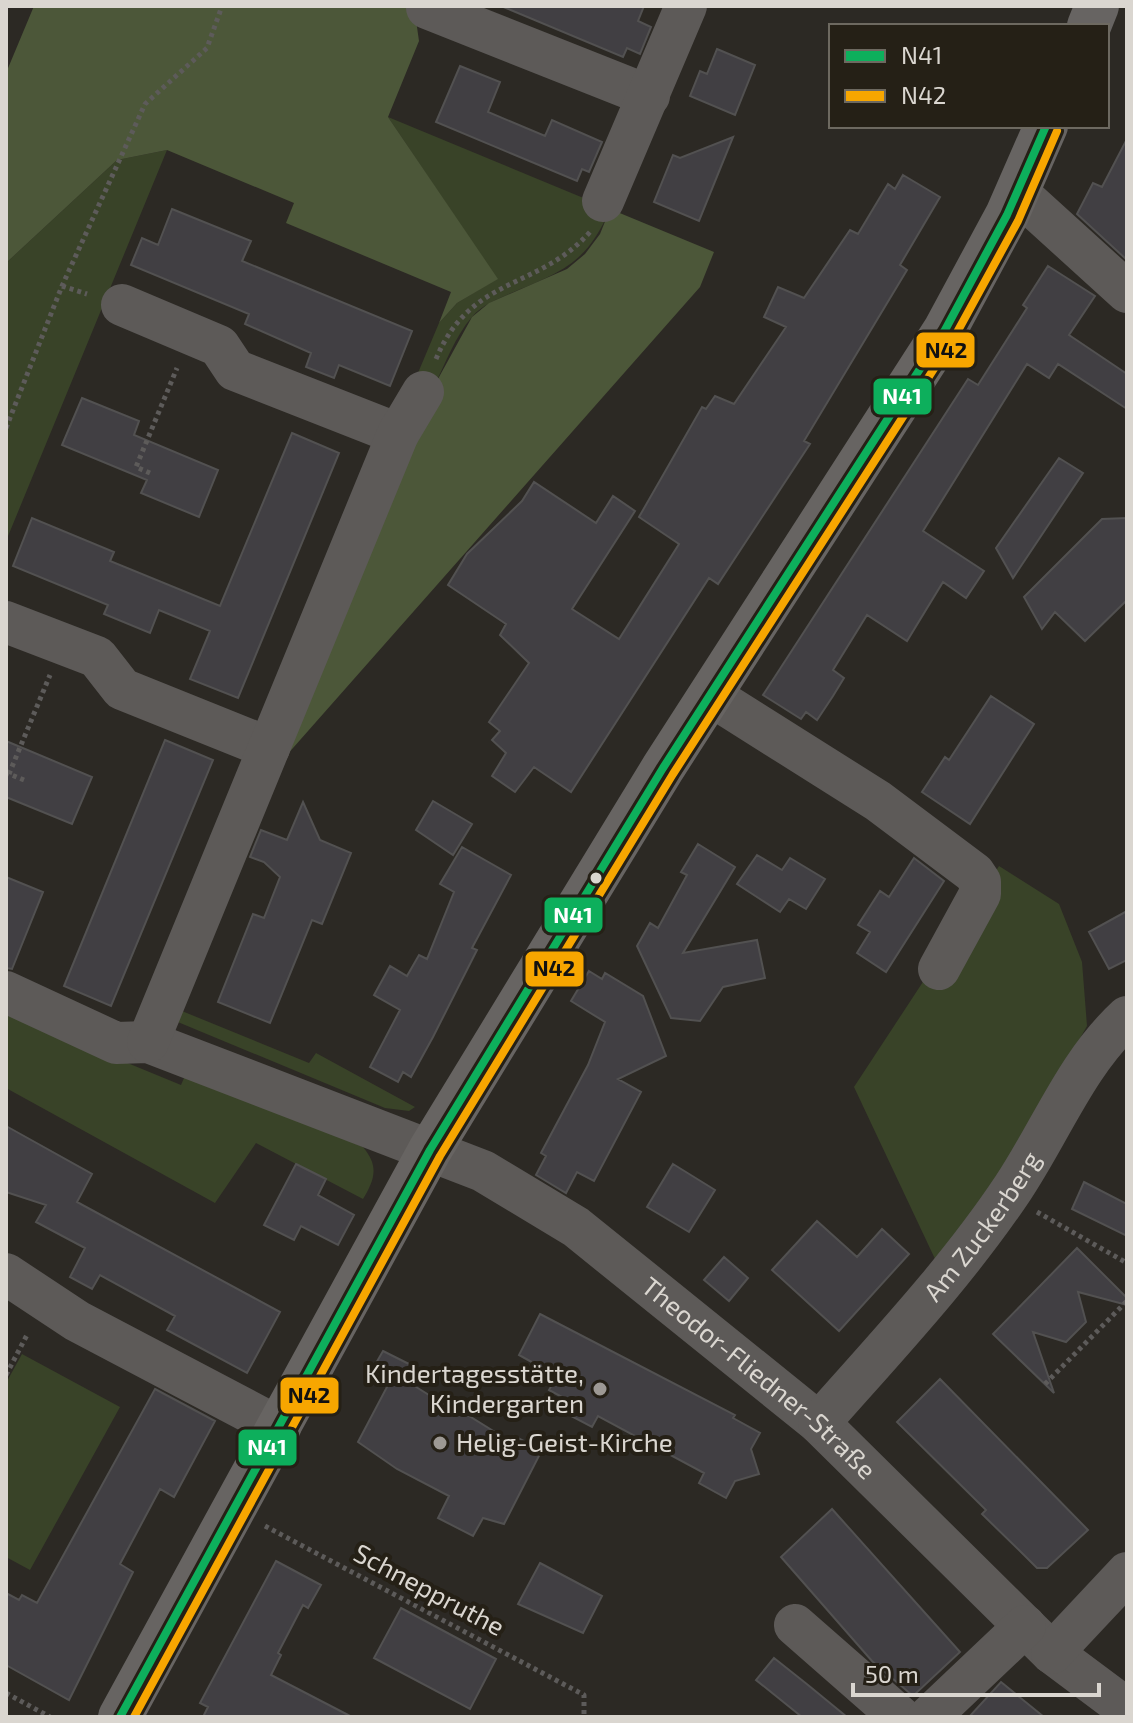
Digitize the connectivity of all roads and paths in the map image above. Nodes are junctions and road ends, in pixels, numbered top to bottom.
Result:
1 (222, 6) edge
2 (686, 6) edge
3 (427, 8) dead end
4 (649, 96) junction
5 (1045, 128) edge
6 (1017, 192) junction
7 (603, 201) joint
8 (1127, 292) edge
9 (122, 305) dead end
10 (192, 334) junction
11 (423, 392) joint
12 (6, 428) edge
13 (398, 434) junction
14 (150, 473) dead end
15 (6, 622) edge
16 (64, 644) junction
17 (710, 695) junction
18 (269, 748) junction
19 (24, 780) dead end
20 (939, 969) dead end
21 (6, 992) edge
22 (1127, 1017) edge
23 (148, 1042) junction
24 (430, 1150) junction
25 (1012, 1189) junction
26 (1127, 1263) edge
27 (6, 1274) edge
28 (45, 1299) junction
29 (1127, 1301) edge
30 (6, 1375) edge
31 (1045, 1384) dead end
32 (819, 1423) junction
33 (280, 1428) junction
34 (235, 1510) junction
35 (1127, 1573) edge
36 (795, 1625) dead end
37 (1038, 1640) junction
38 (6, 1693) edge
39 (1127, 1709) edge
40 (50, 1717) edge
41 (120, 1717) edge
42 (584, 1717) edge
43 (900, 1717) edge
44 (929, 1717) edge

1 - 12 path
2 - 4 street
3 - 4 street
4 - 7 street
5 - 6 main road
6 - 8 street
6 - 17 main road
7 - 11 path
9 - 10 street
10 - 13 street
10 - 14 path
11 - 13 street
13 - 18 street
15 - 16 street
16 - 18 street
16 - 19 path
17 - 20 street
17 - 24 main road
18 - 23 street
21 - 23 street, Theodor-Fliedner-Straße
22 - 25 street, Am Zuckerberg
23 - 24 street, Theodor-Fliedner-Straße
24 - 32 street, Theodor-Fliedner-Straße
24 - 33 main road
25 - 26 path
25 - 32 street, Am Zuckerberg
27 - 28 street
28 - 30 path
28 - 33 street
29 - 31 path
32 - 37 street, Theodor-Fliedner-Straße
33 - 34 main road
34 - 41 main road
34 - 42 path, Schneppruthe
35 - 37 street
36 - 43 street
37 - 39 street, Theodor-Fliedner-Straße
37 - 44 street
38 - 40 path

